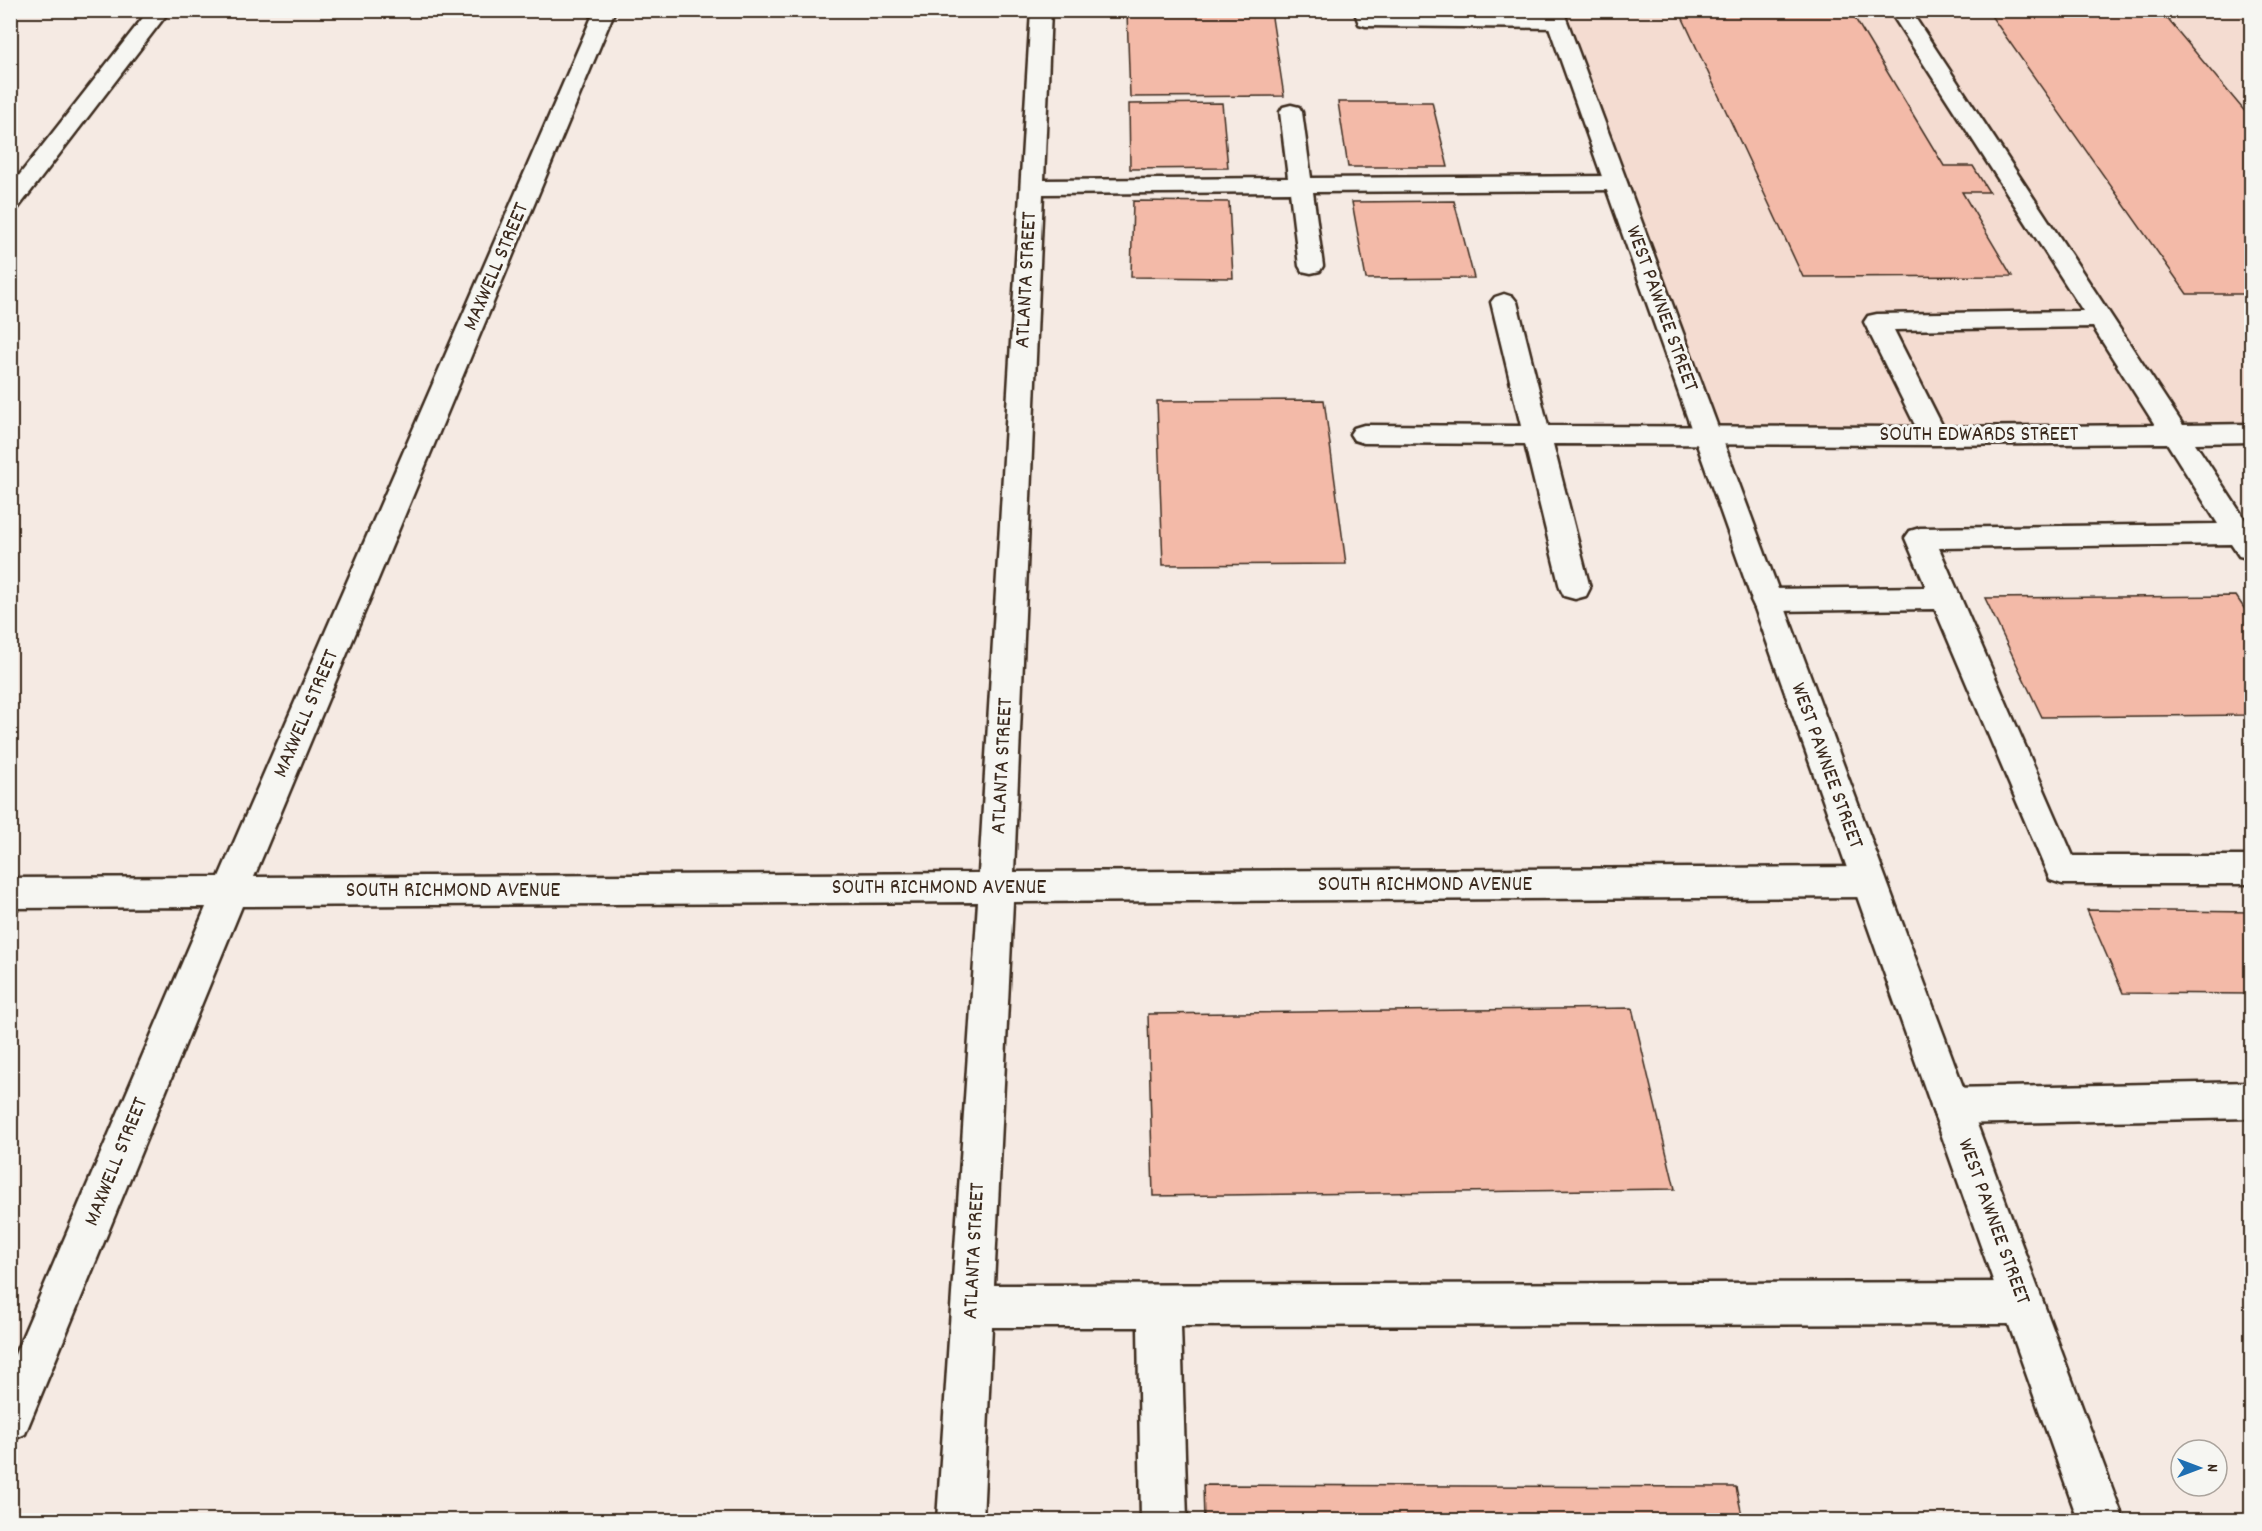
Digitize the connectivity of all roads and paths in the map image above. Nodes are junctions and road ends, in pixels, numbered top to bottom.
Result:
1 (160, 10) edge
2 (605, 10) edge
3 (1041, 10) edge
4 (1364, 10) edge
5 (1899, 10) edge
6 (1555, 16) edge
7 (1291, 112) dead end
8 (1615, 183) junction
9 (1300, 186) junction
10 (1032, 188) junction
11 (10, 202) edge
12 (1311, 266) dead end
13 (1504, 302) dead end
14 (2101, 319) junction
15 (2252, 433) edge
16 (1364, 434) dead end
17 (1537, 434) junction
18 (2173, 434) junction
19 (1707, 435) junction
20 (1934, 436) junction
21 (2248, 541) edge
22 (1575, 588) dead end
23 (1946, 598) junction
24 (1766, 600) junction
25 (2252, 870) edge
26 (1868, 882) junction
27 (996, 888) junction
28 (231, 892) junction
29 (10, 893) edge
30 (2252, 1100) edge
31 (1950, 1106) junction
32 (2022, 1303) junction
33 (1159, 1305) junction
34 (972, 1306) junction
35 (10, 1419) edge
36 (960, 1521) edge
37 (1164, 1521) edge
38 (2101, 1521) edge

1 - 11 street
2 - 28 street, MAXWELL STREET
3 - 10 street, ATLANTA STREET
4 - 6 street
5 - 14 street
6 - 8 street, WEST PAWNEE STREET
7 - 9 street
8 - 9 street
8 - 19 street, WEST PAWNEE STREET
9 - 10 street
9 - 12 street
10 - 27 street, ATLANTA STREET
13 - 17 street
14 - 18 street
14 - 20 street
15 - 18 street, SOUTH EDWARDS STREET
16 - 17 street, SOUTH EDWARDS STREET
17 - 19 street, SOUTH EDWARDS STREET
17 - 22 street
18 - 20 street, SOUTH EDWARDS STREET
18 - 21 street
19 - 20 street, SOUTH EDWARDS STREET
19 - 24 street, WEST PAWNEE STREET
21 - 23 street
23 - 24 street
23 - 25 street
24 - 26 street, WEST PAWNEE STREET
26 - 27 street, SOUTH RICHMOND AVENUE
26 - 31 street, WEST PAWNEE STREET
27 - 28 street, SOUTH RICHMOND AVENUE
27 - 34 street, ATLANTA STREET
28 - 29 street, SOUTH RICHMOND AVENUE
28 - 35 street, MAXWELL STREET
30 - 31 street
31 - 32 street, WEST PAWNEE STREET
32 - 33 street
32 - 38 street, WEST PAWNEE STREET
33 - 34 street
33 - 37 street
34 - 36 street, ATLANTA STREET

